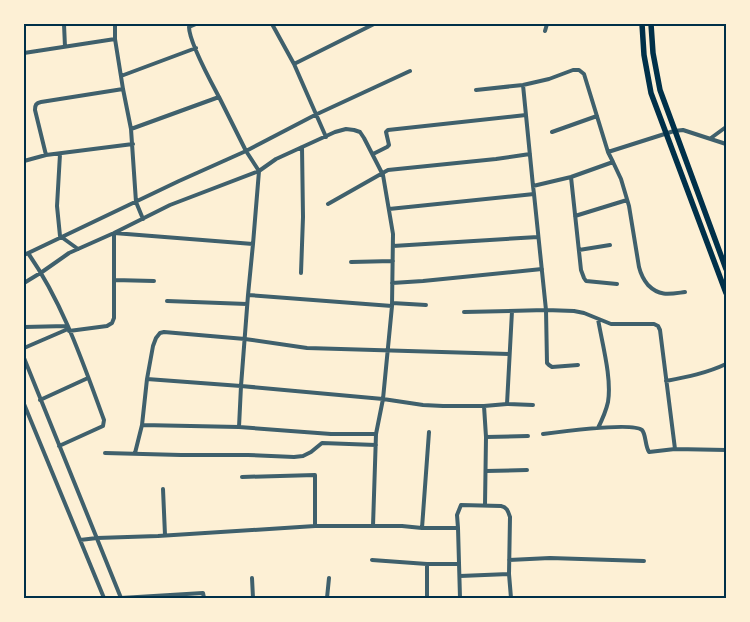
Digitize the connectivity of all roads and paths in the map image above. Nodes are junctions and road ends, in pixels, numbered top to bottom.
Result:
1 (64, 24) edge
2 (115, 24) edge
3 (196, 24) edge
4 (272, 24) edge
5 (374, 24) edge
6 (547, 24) edge
7 (642, 24) edge
8 (650, 24) edge
9 (188, 25) edge
10 (545, 32) dead end
11 (115, 39) junction
12 (65, 47) junction
13 (196, 48) junction
14 (24, 53) edge
15 (294, 64) junction
16 (410, 71) dead end
17 (120, 76) junction
18 (523, 84) junction
19 (122, 89) junction
20 (476, 90) dead end
21 (218, 97) junction
22 (315, 115) junction
23 (526, 115) junction
24 (597, 116) junction
25 (726, 127) edge
26 (131, 129) junction
27 (675, 131) junction
28 (552, 132) dead end
29 (666, 134) junction
30 (326, 137) junction
31 (711, 138) junction
32 (133, 144) junction
33 (726, 144) edge
34 (302, 147) junction
35 (246, 151) junction
36 (608, 152) junction
37 (60, 154) junction
38 (373, 154) junction
39 (530, 154) junction
40 (46, 155) junction
41 (24, 161) edge
42 (613, 162) junction
43 (259, 171) junction
44 (382, 173) junction
45 (571, 177) junction
46 (533, 186) junction
47 (534, 194) junction
48 (627, 200) junction
49 (136, 202) junction
50 (328, 204) dead end
51 (389, 209) junction
52 (575, 216) junction
53 (143, 219) junction
54 (114, 234) junction
55 (62, 237) junction
56 (538, 238) junction
57 (254, 244) junction
58 (610, 245) dead end
59 (394, 246) junction
60 (78, 249) junction
61 (579, 250) junction
62 (26, 254) edge
63 (393, 261) junction
64 (351, 262) dead end
65 (542, 269) junction
66 (726, 270) edge
67 (42, 272) junction
68 (301, 273) dead end
69 (114, 280) junction
70 (154, 282) dead end
71 (24, 283) edge
72 (392, 283) junction
73 (617, 284) dead end
74 (685, 292) dead end
75 (726, 293) edge
76 (248, 295) junction
77 (167, 301) dead end
78 (247, 304) junction
79 (392, 305) junction
80 (426, 305) dead end
81 (546, 310) junction
82 (512, 311) junction
83 (464, 312) dead end
84 (598, 319) junction
85 (24, 328) edge
86 (68, 329) junction
87 (245, 339) junction
88 (24, 348) edge
89 (387, 351) junction
90 (509, 354) junction
91 (24, 358) edge
92 (726, 364) edge
93 (578, 365) dead end
94 (88, 378) junction
95 (147, 379) junction
96 (666, 381) junction
97 (241, 386) junction
98 (383, 399) junction
99 (40, 400) junction
100 (24, 404) edge
101 (507, 404) junction
102 (533, 405) dead end
103 (484, 406) junction
104 (142, 425) junction
105 (239, 427) junction
106 (598, 428) junction
107 (429, 432) dead end
108 (376, 434) junction
109 (543, 434) dead end
110 (528, 436) dead end
111 (486, 437) junction
112 (376, 445) junction
113 (59, 446) junction
114 (674, 449) junction
115 (726, 450) edge
116 (105, 453) dead end
117 (135, 453) junction
118 (527, 470) dead end
119 (486, 471) junction
120 (242, 476) dead end
121 (163, 489) dead end
122 (485, 505) junction
123 (315, 526) junction
124 (373, 526) junction
125 (422, 528) junction
126 (458, 528) junction
127 (165, 535) junction
128 (97, 538) junction
129 (80, 540) junction
130 (372, 560) dead end
131 (509, 560) junction
132 (644, 561) dead end
133 (427, 564) junction
134 (459, 564) junction
135 (509, 574) junction
136 (460, 576) junction
137 (252, 578) dead end
138 (328, 578) dead end
139 (104, 598) edge
140 (121, 598) edge
141 (204, 598) edge
142 (253, 598) edge
143 (327, 598) edge
144 (427, 598) edge
145 (460, 598) edge
146 (511, 598) edge

1 - 12 street
2 - 11 street
3 - 9 street
4 - 15 street
5 - 15 street
6 - 10 street
7 - 29 main road
8 - 27 main road
9 - 13 street
11 - 12 street
11 - 17 street
12 - 14 street
13 - 17 street
13 - 21 street
15 - 22 street
16 - 22 street
17 - 19 street
18 - 20 street
18 - 23 street
18 - 24 street
19 - 26 street
19 - 40 street
21 - 26 street
21 - 35 street
22 - 30 street
22 - 35 street
23 - 38 street
23 - 39 street
24 - 28 street
24 - 36 street
25 - 31 street
26 - 32 street
27 - 29 street
27 - 31 street
27 - 66 main road
29 - 36 street
29 - 75 main road
30 - 34 street
30 - 38 street
31 - 33 street
32 - 37 street
32 - 49 street
34 - 43 street
34 - 68 street
35 - 43 street
35 - 49 street
36 - 42 street
37 - 40 street
37 - 55 street
38 - 44 street
39 - 44 street
39 - 46 street
40 - 41 street
42 - 45 street
42 - 48 street
43 - 53 street
43 - 57 street
44 - 50 street
44 - 51 street
45 - 46 street
45 - 52 street
46 - 47 street
47 - 51 street
47 - 56 street
48 - 52 street
48 - 74 street
49 - 53 street
49 - 55 street
51 - 59 street
52 - 61 street
53 - 54 street
54 - 57 street
54 - 60 street
54 - 69 street
55 - 60 street
55 - 62 street
56 - 59 street
56 - 65 street
57 - 76 street
58 - 61 street
59 - 63 street
60 - 67 street
61 - 73 street
62 - 67 street
63 - 64 street
63 - 72 street
65 - 72 street
65 - 81 street
67 - 71 street
67 - 86 street
69 - 70 street
69 - 86 street
72 - 79 street
76 - 78 street
76 - 79 street
77 - 78 street
78 - 87 street
79 - 80 street
79 - 89 street
81 - 82 street
81 - 84 street
81 - 93 street
82 - 83 street
82 - 90 street
84 - 96 street
84 - 106 street
85 - 86 street
86 - 88 street
86 - 94 street
87 - 89 street
87 - 95 street
87 - 97 street
89 - 90 street
89 - 98 street
90 - 101 street
91 - 99 street
92 - 96 street
94 - 99 street
94 - 113 street
95 - 97 street
95 - 104 street
96 - 114 street
97 - 98 street
97 - 105 street
98 - 103 street
98 - 108 street
99 - 113 street
100 - 129 street
101 - 102 street
101 - 103 street
103 - 111 street
104 - 105 street
104 - 117 street
105 - 108 street
106 - 109 street
106 - 114 street
107 - 125 street
108 - 112 street
110 - 111 street
111 - 119 street
112 - 117 street
112 - 124 street
113 - 128 street
114 - 115 street
116 - 117 street
118 - 119 street
119 - 122 street
120 - 123 street
121 - 127 street
122 - 126 street
122 - 131 street
123 - 124 street
123 - 127 street
124 - 125 street
125 - 126 street
126 - 134 street
127 - 128 street
128 - 129 street
128 - 140 street
129 - 139 street
130 - 133 street
131 - 132 street
131 - 135 street
133 - 134 street
133 - 144 street
134 - 136 street
135 - 136 street
135 - 146 street
136 - 145 street
137 - 142 street
138 - 143 street
140 - 141 street

